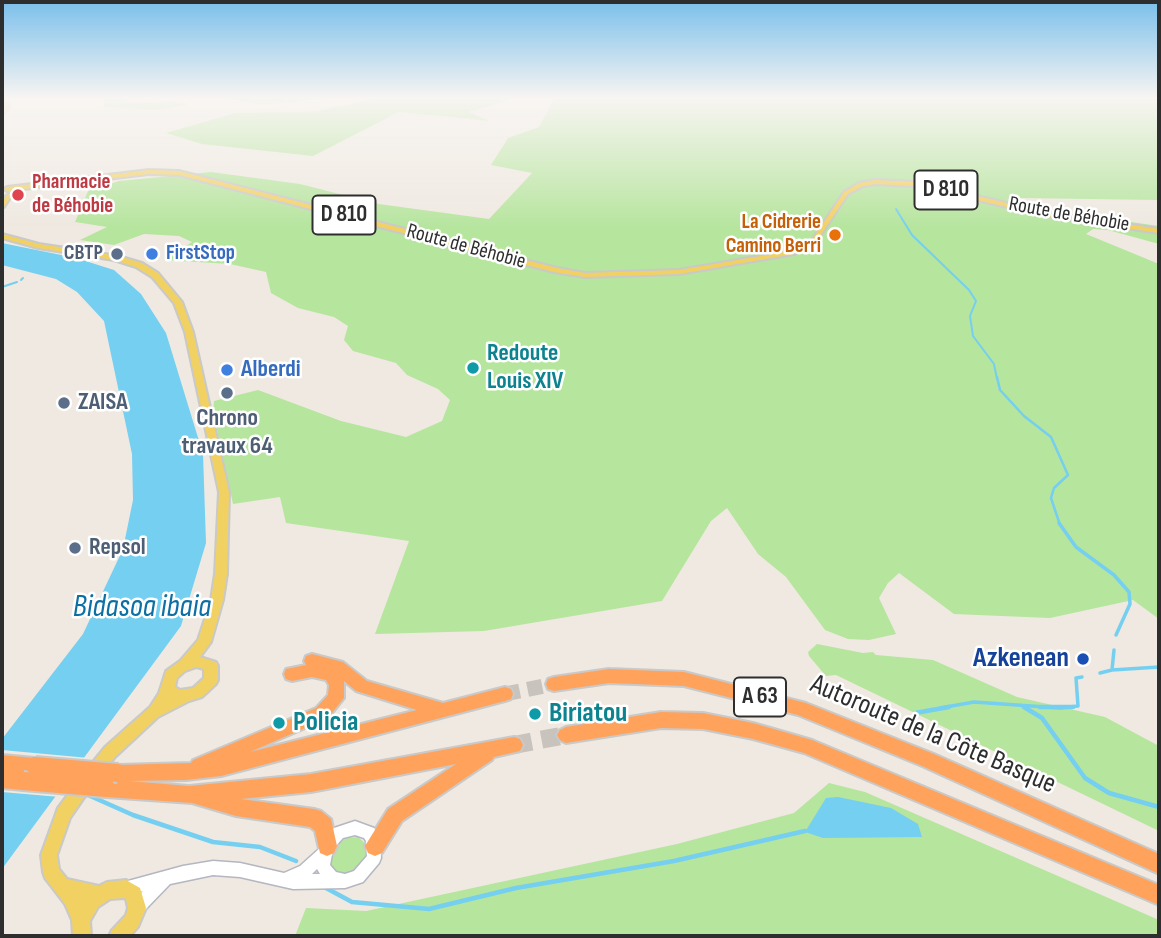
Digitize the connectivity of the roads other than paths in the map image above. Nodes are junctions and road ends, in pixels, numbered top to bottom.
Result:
1 (12, 189) edge
2 (2, 206) edge
3 (1159, 231) edge
4 (2, 236) edge
5 (204, 642) junction
6 (312, 661) dead end
7 (206, 663) junction
8 (185, 664) junction
9 (292, 674) dead end
10 (554, 684) tunnel mouth
11 (167, 689) junction
12 (505, 694) tunnel mouth
13 (184, 697) junction
14 (442, 710) junction
15 (153, 713) junction
16 (566, 735) tunnel mouth
17 (514, 745) tunnel mouth
18 (492, 750) junction
19 (2, 763) edge
20 (35, 766) joint
21 (186, 772) junction
22 (2, 779) edge
23 (112, 780) junction
24 (188, 795) junction
25 (375, 846) junction
26 (325, 849) junction
27 (1159, 864) edge
28 (168, 877) junction
29 (278, 880) junction
30 (339, 881) junction
31 (62, 886) junction
32 (126, 889) junction
33 (101, 895) junction
34 (1159, 895) edge
35 (137, 908) junction
36 (81, 928) edge
37 (120, 935) edge

1 - 2 main road, D 810
1 - 3 main road, Route de Béhobie / D 810
4 - 5 main road
5 - 7 main road
5 - 8 main road
6 - 14 highway
7 - 8 main road
7 - 13 main road
8 - 11 main road
9 - 21 highway
10 - 27 highway, Autoroute de la Côte Basque / A 63
11 - 13 main road
11 - 15 main road
12 - 14 highway
13 - 15 main road
14 - 21 highway
15 - 31 main road
16 - 34 highway, A 63
17 - 18 highway
18 - 24 highway
18 - 25 highway
19 - 20 highway
20 - 23 highway, bridge
21 - 23 highway
22 - 23 highway, bridge
23 - 24 highway
24 - 26 highway
25 - 26 street
25 - 30 street
26 - 29 street
26 - 30 street
28 - 29 street
28 - 32 street
28 - 35 street
29 - 30 street
31 - 33 main road
31 - 36 main road
32 - 33 main road
32 - 35 main road
33 - 36 main road
35 - 37 main road

